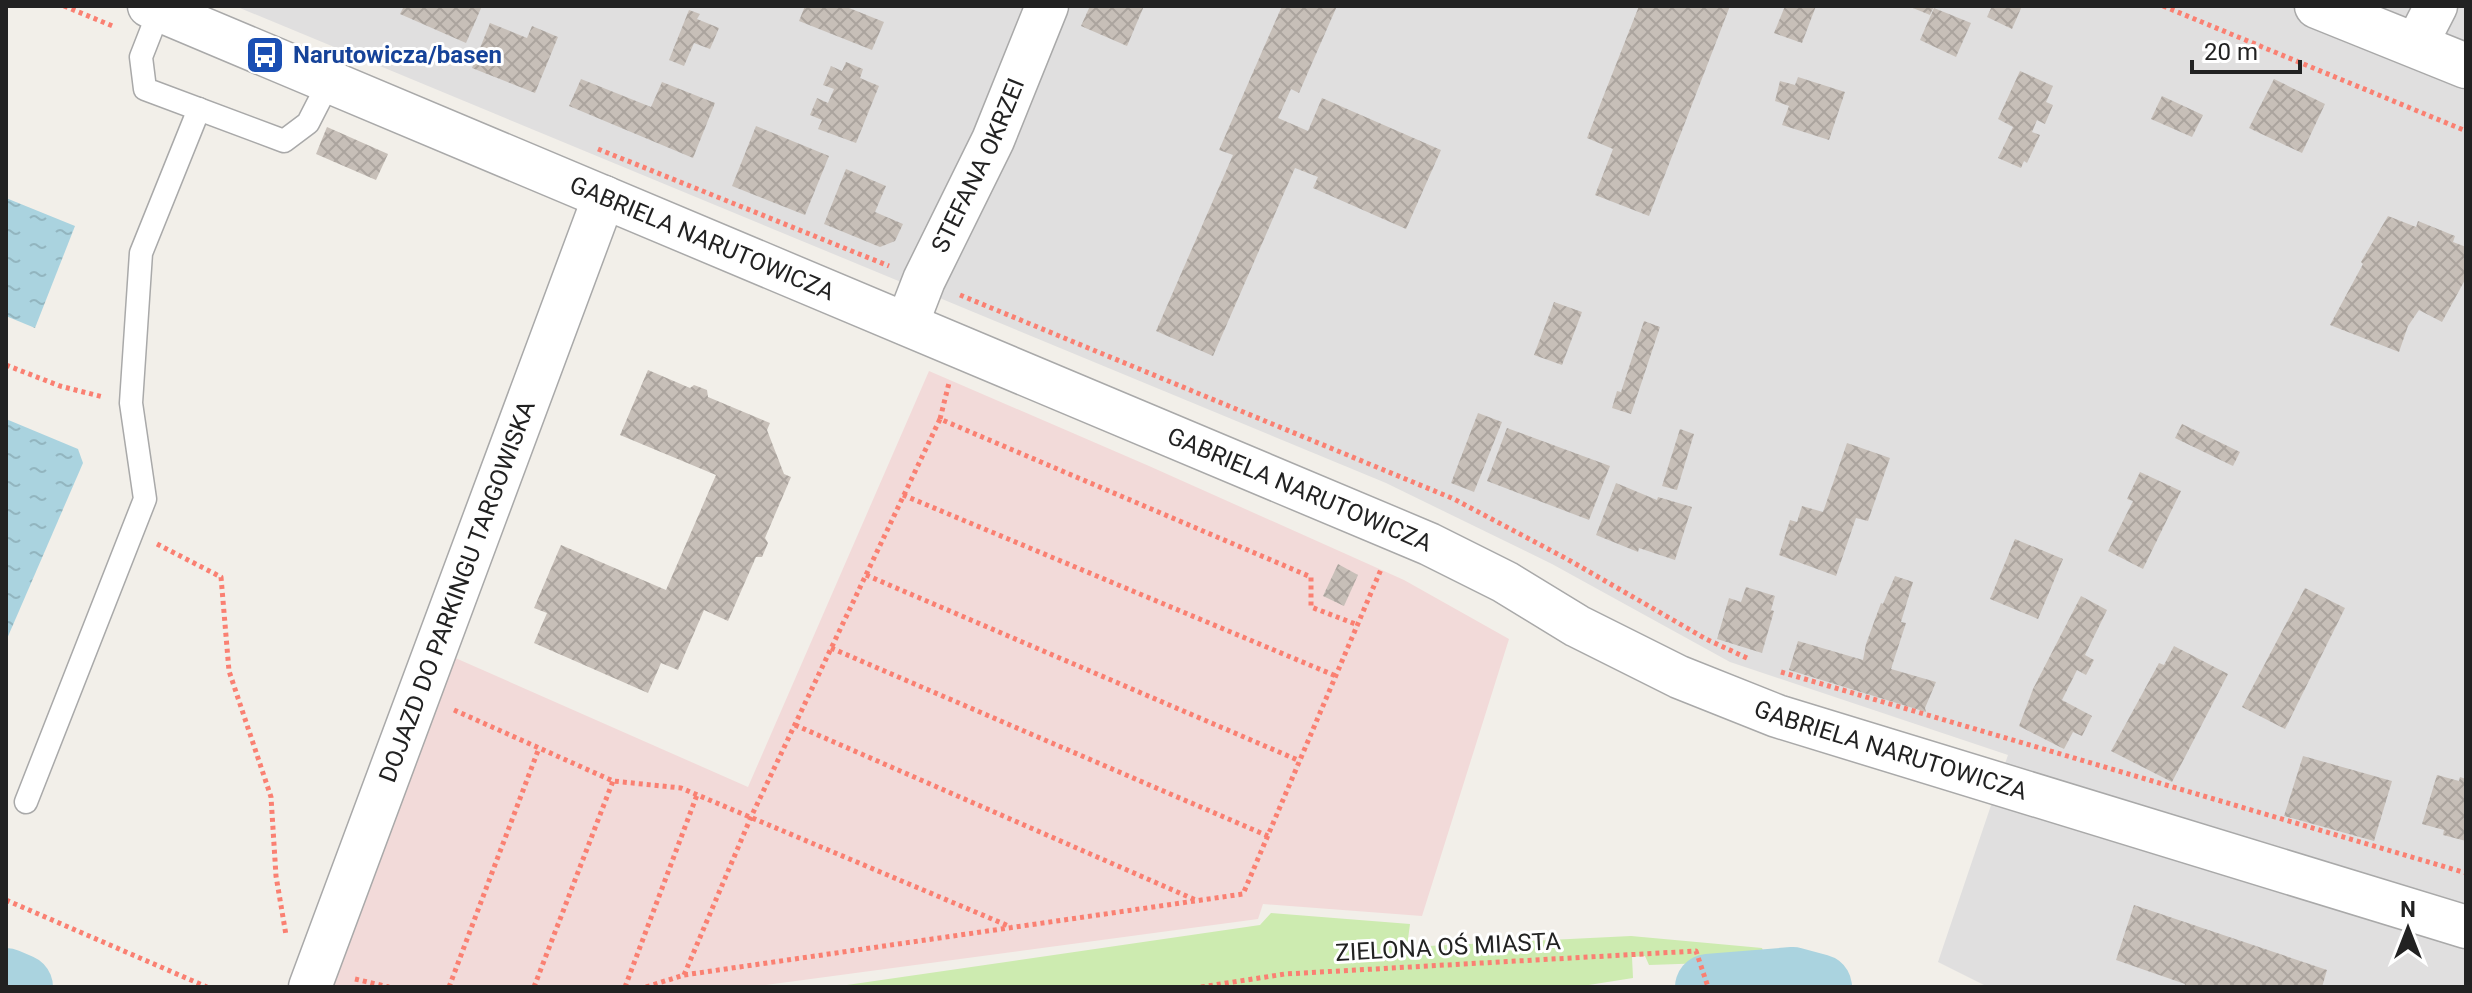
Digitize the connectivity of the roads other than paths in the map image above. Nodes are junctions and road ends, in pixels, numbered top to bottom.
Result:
1 (1047, 6) edge
2 (2317, 6) edge
3 (2436, 6) edge
4 (154, 8) edge
5 (2416, 45) junction
6 (2466, 66) edge
7 (329, 82) junction
8 (199, 109) junction
9 (604, 197) junction
10 (907, 324) junction
11 (26, 802) dead end
12 (2466, 927) edge
13 (310, 987) edge

1 - 10 street, STEFANA OKRZEI
2 - 5 street
3 - 5 street
4 - 7 street, GABRIELA NARUTOWICZA
4 - 8 lane
5 - 6 street
7 - 8 lane
7 - 9 street, GABRIELA NARUTOWICZA
8 - 11 lane
9 - 10 street, GABRIELA NARUTOWICZA
9 - 13 street, DOJAZD DO PARKINGU TARGOWISKA
10 - 12 street, GABRIELA NARUTOWICZA

